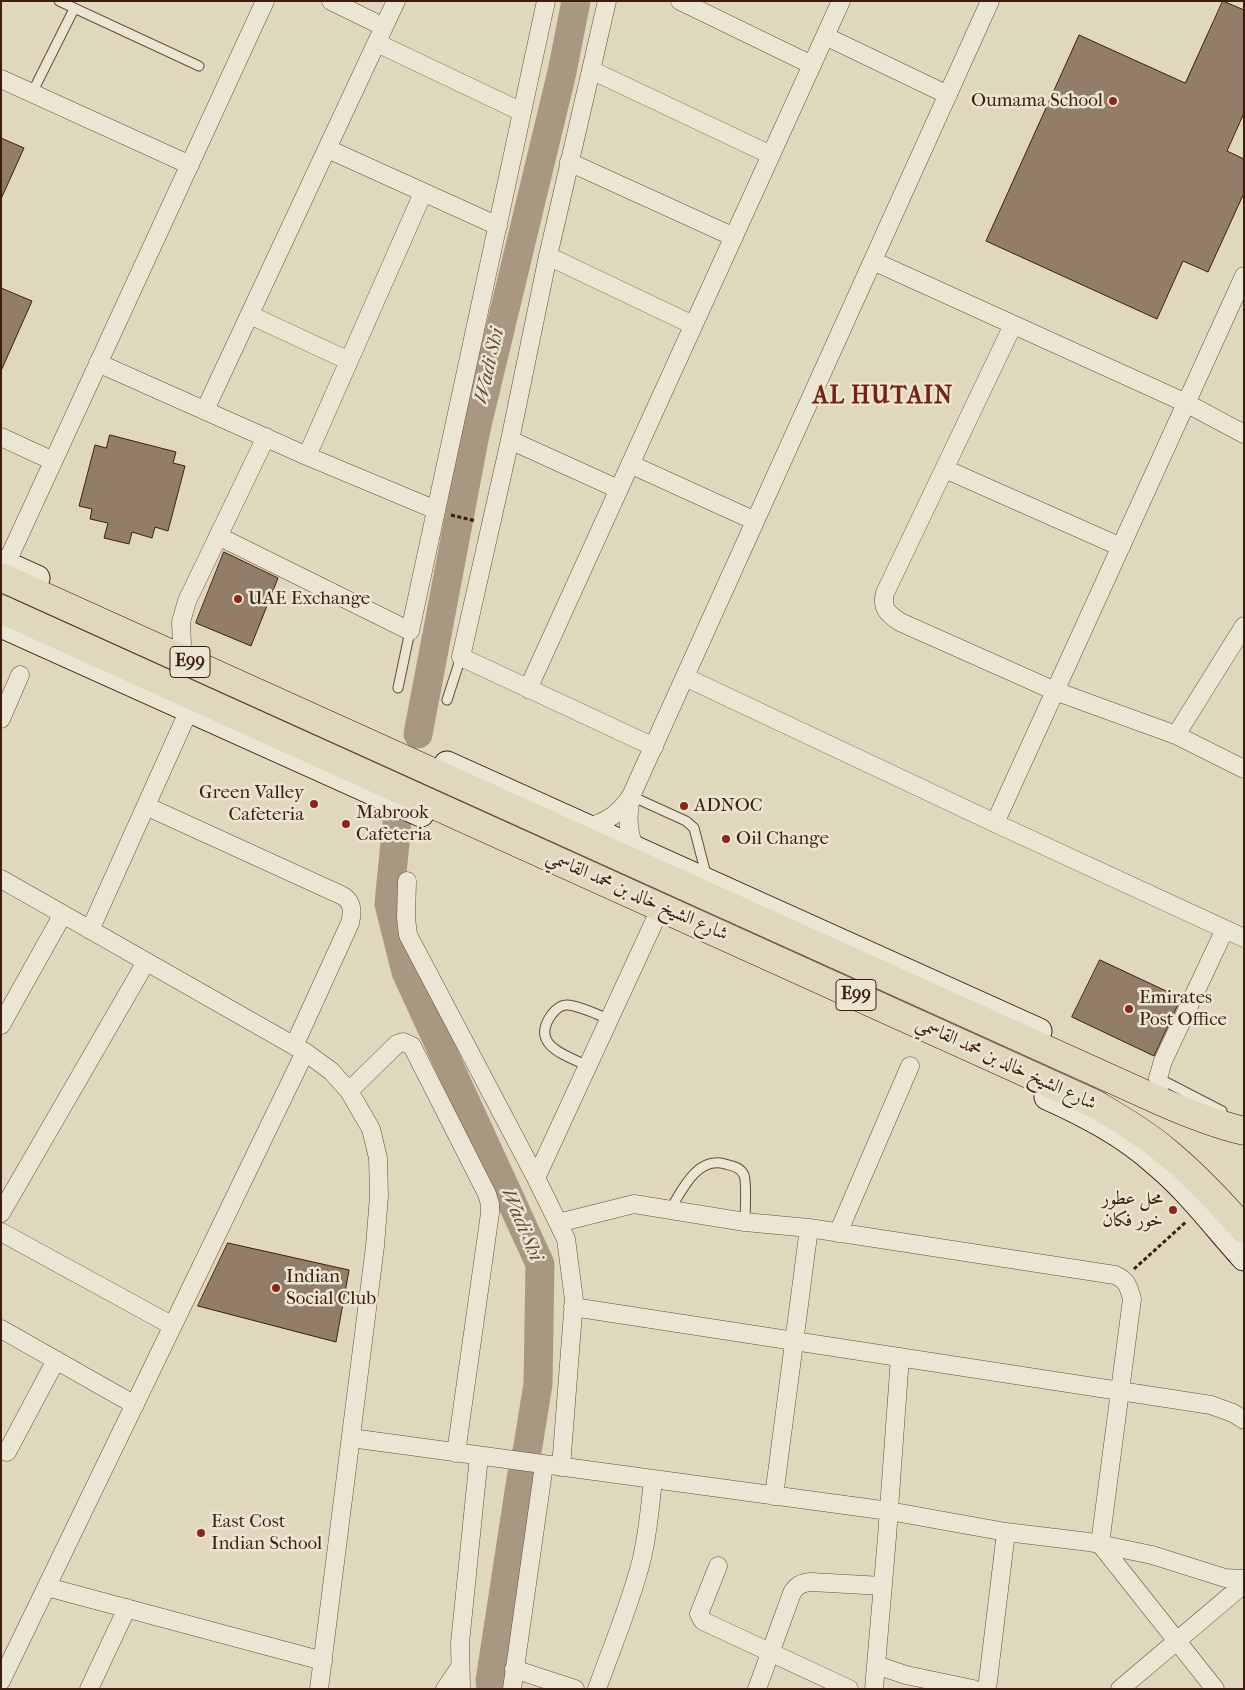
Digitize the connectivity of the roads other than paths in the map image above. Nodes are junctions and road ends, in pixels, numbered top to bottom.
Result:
1 (59, 1) edge
2 (265, 1) edge
3 (331, 1) edge
4 (396, 1) edge
5 (546, 1) edge
6 (607, 1) edge
7 (680, 1) edge
8 (841, 1) edge
9 (990, 1) edge
10 (74, 9) junction
11 (381, 35) junction
12 (825, 36) junction
13 (812, 65) junction
14 (199, 66) dead end
15 (590, 70) junction
16 (1, 79) edge
17 (32, 93) junction
18 (948, 95) junction
19 (522, 112) junction
20 (328, 149) junction
21 (771, 155) junction
22 (570, 162) junction
23 (190, 165) junction
24 (423, 193) junction
25 (498, 226) junction
26 (734, 237) junction
27 (548, 256) junction
28 (873, 261) junction
29 (1244, 276) edge
30 (250, 315) junction
31 (693, 325) junction
32 (1013, 325) junction
33 (349, 361) junction
34 (98, 363) junction
35 (1186, 403) junction
36 (205, 410) junction
37 (1244, 434) edge
38 (1, 436) edge
39 (266, 438) junction
40 (510, 440) junction
41 (307, 456) junction
42 (53, 461) junction
43 (630, 464) junction
44 (944, 469) junction
45 (618, 490) junction
46 (440, 512) junction
47 (755, 521) junction
48 (218, 536) junction
49 (1121, 547) junction
50 (3, 568) edge
51 (1, 609) edge
52 (1, 625) edge
53 (1244, 626) edge
54 (410, 631) junction
55 (182, 644) junction
56 (462, 657) junction
57 (20, 675) dead end
58 (685, 677) junction
59 (398, 688) dead end
60 (528, 689) junction
61 (1055, 691) junction
62 (447, 700) dead end
63 (189, 710) junction
64 (1, 718) edge
65 (1176, 736) junction
66 (654, 747) junction
67 (1244, 769) edge
68 (486, 789) junction
69 (631, 796) junction
70 (146, 806) junction
71 (995, 823) junction
72 (587, 827) junction
73 (635, 848) junction
74 (577, 876) junction
75 (1, 879) edge
76 (407, 881) dead end
77 (708, 881) junction
78 (63, 914) junction
79 (655, 920) junction
80 (1225, 929) junction
81 (90, 930) junction
82 (1244, 938) edge
83 (828, 943) junction
84 (146, 962) junction
85 (609, 1020) junction
86 (1, 1025) edge
87 (299, 1049) junction
88 (588, 1066) junction
89 (910, 1066) dead end
90 (999, 1067) junction
91 (1151, 1090) junction
92 (350, 1091) junction
93 (1237, 1123) edge
94 (1162, 1158) junction
95 (536, 1178) junction
96 (670, 1210) junction
97 (1, 1213) edge
98 (558, 1222) junction
99 (745, 1222) junction
100 (809, 1228) junction
101 (1244, 1229) edge
102 (1, 1232) edge
103 (838, 1233) junction
104 (1244, 1258) edge
105 (574, 1307) junction
106 (173, 1326) junction
107 (1, 1329) edge
108 (794, 1340) junction
109 (900, 1357) junction
110 (56, 1360) junction
111 (1120, 1390) junction
112 (134, 1405) junction
113 (1244, 1420) edge
114 (352, 1438) junction
115 (7, 1452) dead end
116 (456, 1453) junction
117 (487, 1457) junction
118 (552, 1466) junction
119 (653, 1479) junction
120 (774, 1496) junction
121 (889, 1511) junction
122 (1006, 1532) junction
123 (1100, 1544) junction
124 (718, 1566) dead end
125 (1244, 1579) edge
126 (1244, 1584) edge
127 (883, 1586) junction
128 (47, 1587) junction
129 (127, 1608) junction
130 (1177, 1641) junction
131 (770, 1653) junction
132 (323, 1661) junction
133 (876, 1666) junction
134 (460, 1667) junction
135 (514, 1670) junction
136 (1, 1681) edge
137 (88, 1689) edge
138 (319, 1689) edge
139 (445, 1689) edge
140 (461, 1689) edge
141 (512, 1689) edge
142 (576, 1689) edge
143 (597, 1689) edge
144 (757, 1689) edge
145 (849, 1689) edge
146 (874, 1689) edge
147 (973, 1689) edge
148 (987, 1689) edge
149 (1120, 1689) edge
150 (1215, 1689) edge

1 - 10 lane
2 - 23 street
3 - 11 street
4 - 11 street
5 - 19 street
6 - 15 street
7 - 13 street
8 - 12 street
9 - 18 street
10 - 14 lane
10 - 17 lane
11 - 19 street
11 - 20 street
12 - 13 street
12 - 18 street
13 - 21 street
15 - 21 street
15 - 22 street
16 - 17 street
17 - 23 street
18 - 28 street
19 - 25 street
20 - 24 street
20 - 30 street
21 - 26 street
22 - 26 street
22 - 27 street
23 - 34 street
24 - 25 street
24 - 33 street
25 - 46 street
26 - 31 street
27 - 31 street
27 - 40 street
28 - 32 street
28 - 47 street
29 - 35 street
30 - 33 street
30 - 36 street
31 - 43 street
32 - 35 street
32 - 44 street
33 - 41 street
34 - 36 street
34 - 42 street
35 - 37 street
35 - 49 street
36 - 39 street
38 - 42 street
39 - 41 street
39 - 48 street
40 - 45 street
40 - 56 street
41 - 46 street
42 - 50 street
43 - 45 street
43 - 47 street
44 - 49 street
44 - 61 street
45 - 60 street
46 - 54 street
47 - 58 street
48 - 54 street
48 - 55 street
49 - 61 street
50 - 55 street
50 - 68 highway, شارع الشيخ خالد بن محمد القاسمي / E99
51 - 74 highway, شارع الشيخ خالد بن محمد القاسمي / E99
52 - 63 street
53 - 65 street
54 - 59 lane
55 - 68 street
56 - 60 street
56 - 62 lane
57 - 64 street
58 - 66 street
58 - 71 street
60 - 66 street
61 - 65 street
61 - 71 street
63 - 70 street
63 - 74 street
65 - 67 street
66 - 69 street
68 - 72 street
68 - 83 highway, شارع الشيخ خالد بن محمد القاسمي / E99
69 - 72 street
69 - 73 street
69 - 77 lane
70 - 81 street
70 - 87 street
71 - 80 street
72 - 73 street
73 - 77 street
74 - 79 street
74 - 90 highway, شارع الشيخ خالد بن محمد القاسمي / E99
75 - 78 street
76 - 95 street
77 - 83 street
78 - 81 street
78 - 86 street
79 - 85 street
79 - 90 street
80 - 82 street
80 - 91 street
81 - 84 street
83 - 91 highway, شارع الشيخ خالد بن محمد القاسمي / E99
84 - 87 street
84 - 97 street
85 - 88 street
85 - 88 lane
87 - 92 street
87 - 106 street
88 - 95 street
89 - 103 street
90 - 94 highway, شارع الشيخ خالد بن محمد القاسمي / E99
91 - 93 highway, شارع الشيخ خالد بن محمد القاسمي / E99
92 - 114 street
92 - 116 street
94 - 101 highway, شارع الشيخ خالد بن محمد القاسمي / E99
94 - 104 street
95 - 98 street
96 - 98 street
96 - 99 street
96 - 99 lane
98 - 105 street
99 - 100 street
100 - 103 street
100 - 108 street
102 - 106 street
103 - 111 street
105 - 108 street
105 - 118 street
106 - 112 street
107 - 110 street
108 - 109 street
108 - 120 street
109 - 111 street
109 - 121 street
110 - 112 street
110 - 115 street
111 - 113 street
111 - 123 street
112 - 128 street
114 - 116 street
114 - 132 street
116 - 117 street
117 - 118 street
117 - 134 street
118 - 119 street
118 - 135 street
119 - 120 street
119 - 143 street
120 - 121 street
121 - 122 street
121 - 127 street
122 - 123 street
122 - 148 street
123 - 125 street
123 - 130 street
124 - 131 street
126 - 130 street
127 - 131 street
127 - 133 street
128 - 129 street
128 - 136 street
129 - 132 street
129 - 137 street
130 - 149 street
130 - 150 street
131 - 144 street
131 - 145 street
132 - 138 street
133 - 146 street
133 - 147 street
134 - 139 street
134 - 140 street
135 - 141 street
135 - 142 street

